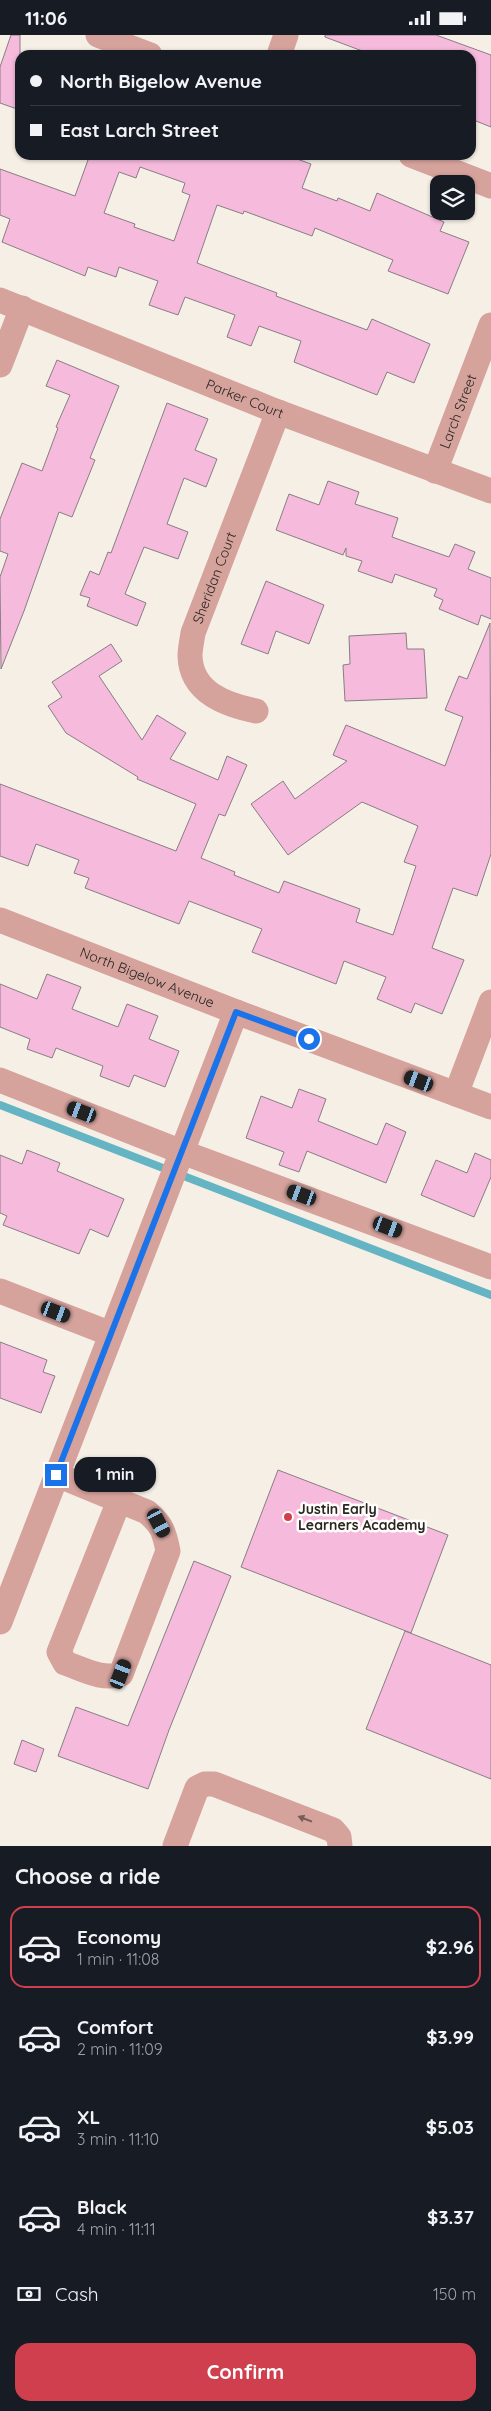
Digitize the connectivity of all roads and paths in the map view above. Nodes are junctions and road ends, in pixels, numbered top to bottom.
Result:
1 (98, 35) edge
2 (286, 35) edge
3 (137, 50) edge
4 (281, 50) edge
5 (424, 160) edge
6 (491, 186) edge
7 (11, 304) edge
8 (491, 325) edge
9 (0, 365) edge
10 (278, 412) junction
11 (435, 471) junction
12 (491, 491) edge
13 (256, 711) dead end
14 (0, 919) edge
15 (491, 1002) edge
16 (236, 1012) junction
17 (0, 1080) edge
18 (456, 1094) junction
19 (491, 1107) edge
20 (181, 1154) junction
21 (491, 1267) edge
22 (0, 1291) edge
23 (111, 1334) junction
24 (56, 1475) junction
25 (119, 1501) junction
26 (0, 1622) edge
27 (175, 1846) edge
28 (340, 1846) edge

1 - 3 street
2 - 4 street
5 - 6 street
7 - 9 street
7 - 10 street, Parker Court
8 - 11 street, Larch Street
10 - 11 street, Parker Court
10 - 13 street, Sheridan Court
11 - 12 street, Parker Court
14 - 16 street, North Bigelow Avenue
15 - 18 street
16 - 18 street, North Bigelow Avenue
16 - 20 street
17 - 20 street
18 - 19 street, North Bigelow Avenue
20 - 21 street
20 - 23 street
22 - 23 street
23 - 24 street
24 - 25 street
24 - 26 street
25 - 25 street
28 -> 27 street

